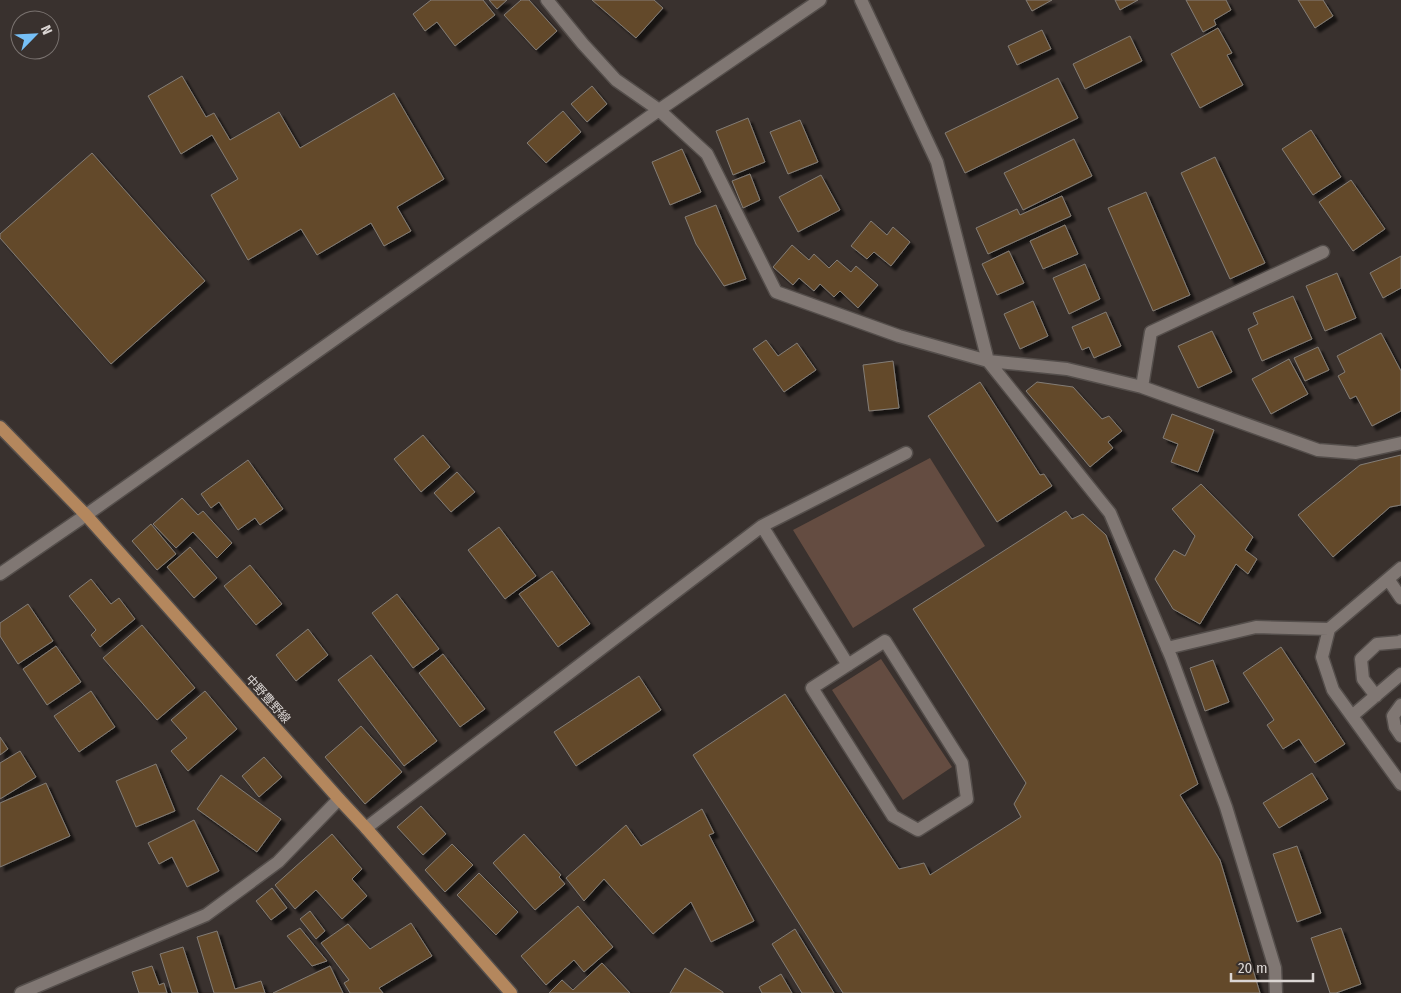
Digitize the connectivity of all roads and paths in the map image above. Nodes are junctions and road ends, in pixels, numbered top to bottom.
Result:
1 (547, 0) edge
2 (820, 0) edge
3 (861, 0) edge
4 (659, 110) junction
5 (1322, 252) dead end
6 (988, 361) junction
7 (1142, 387) junction
8 (0, 427) edge
9 (1401, 443) edge
10 (906, 453) dead end
11 (86, 515) junction
12 (762, 526) junction
13 (1401, 568) edge
14 (0, 574) edge
15 (1388, 579) junction
16 (1401, 598) edge
17 (1329, 630) junction
18 (1401, 641) edge
19 (1167, 648) junction
20 (848, 665) junction
21 (1401, 674) edge
22 (1376, 696) junction
23 (1401, 705) edge
24 (1352, 716) junction
25 (1401, 736) edge
26 (1396, 767) edge
27 (1401, 784) edge
28 (339, 799) junction
29 (366, 828) junction
30 (21, 993) edge
31 (512, 993) edge
32 (1276, 993) edge

1 - 4 street
2 - 4 street
3 - 6 street
4 - 6 street
4 - 11 street
5 - 7 street
6 - 7 street
6 - 19 street
7 - 9 street
8 - 11 main road, 中野豊野線
10 - 12 street
11 - 14 street
11 - 28 main road, 中野豊野線
12 - 20 street
12 - 29 street
13 - 15 street
15 - 16 street
15 - 17 street
17 - 19 street
17 - 24 street
18 - 22 street
19 - 32 street
20 - 20 street
21 - 22 street
22 - 24 street
23 - 25 street
24 - 26 street
26 - 27 street
28 - 29 main road, 中野豊野線
28 - 30 street
29 - 31 main road, 中野豊野線

